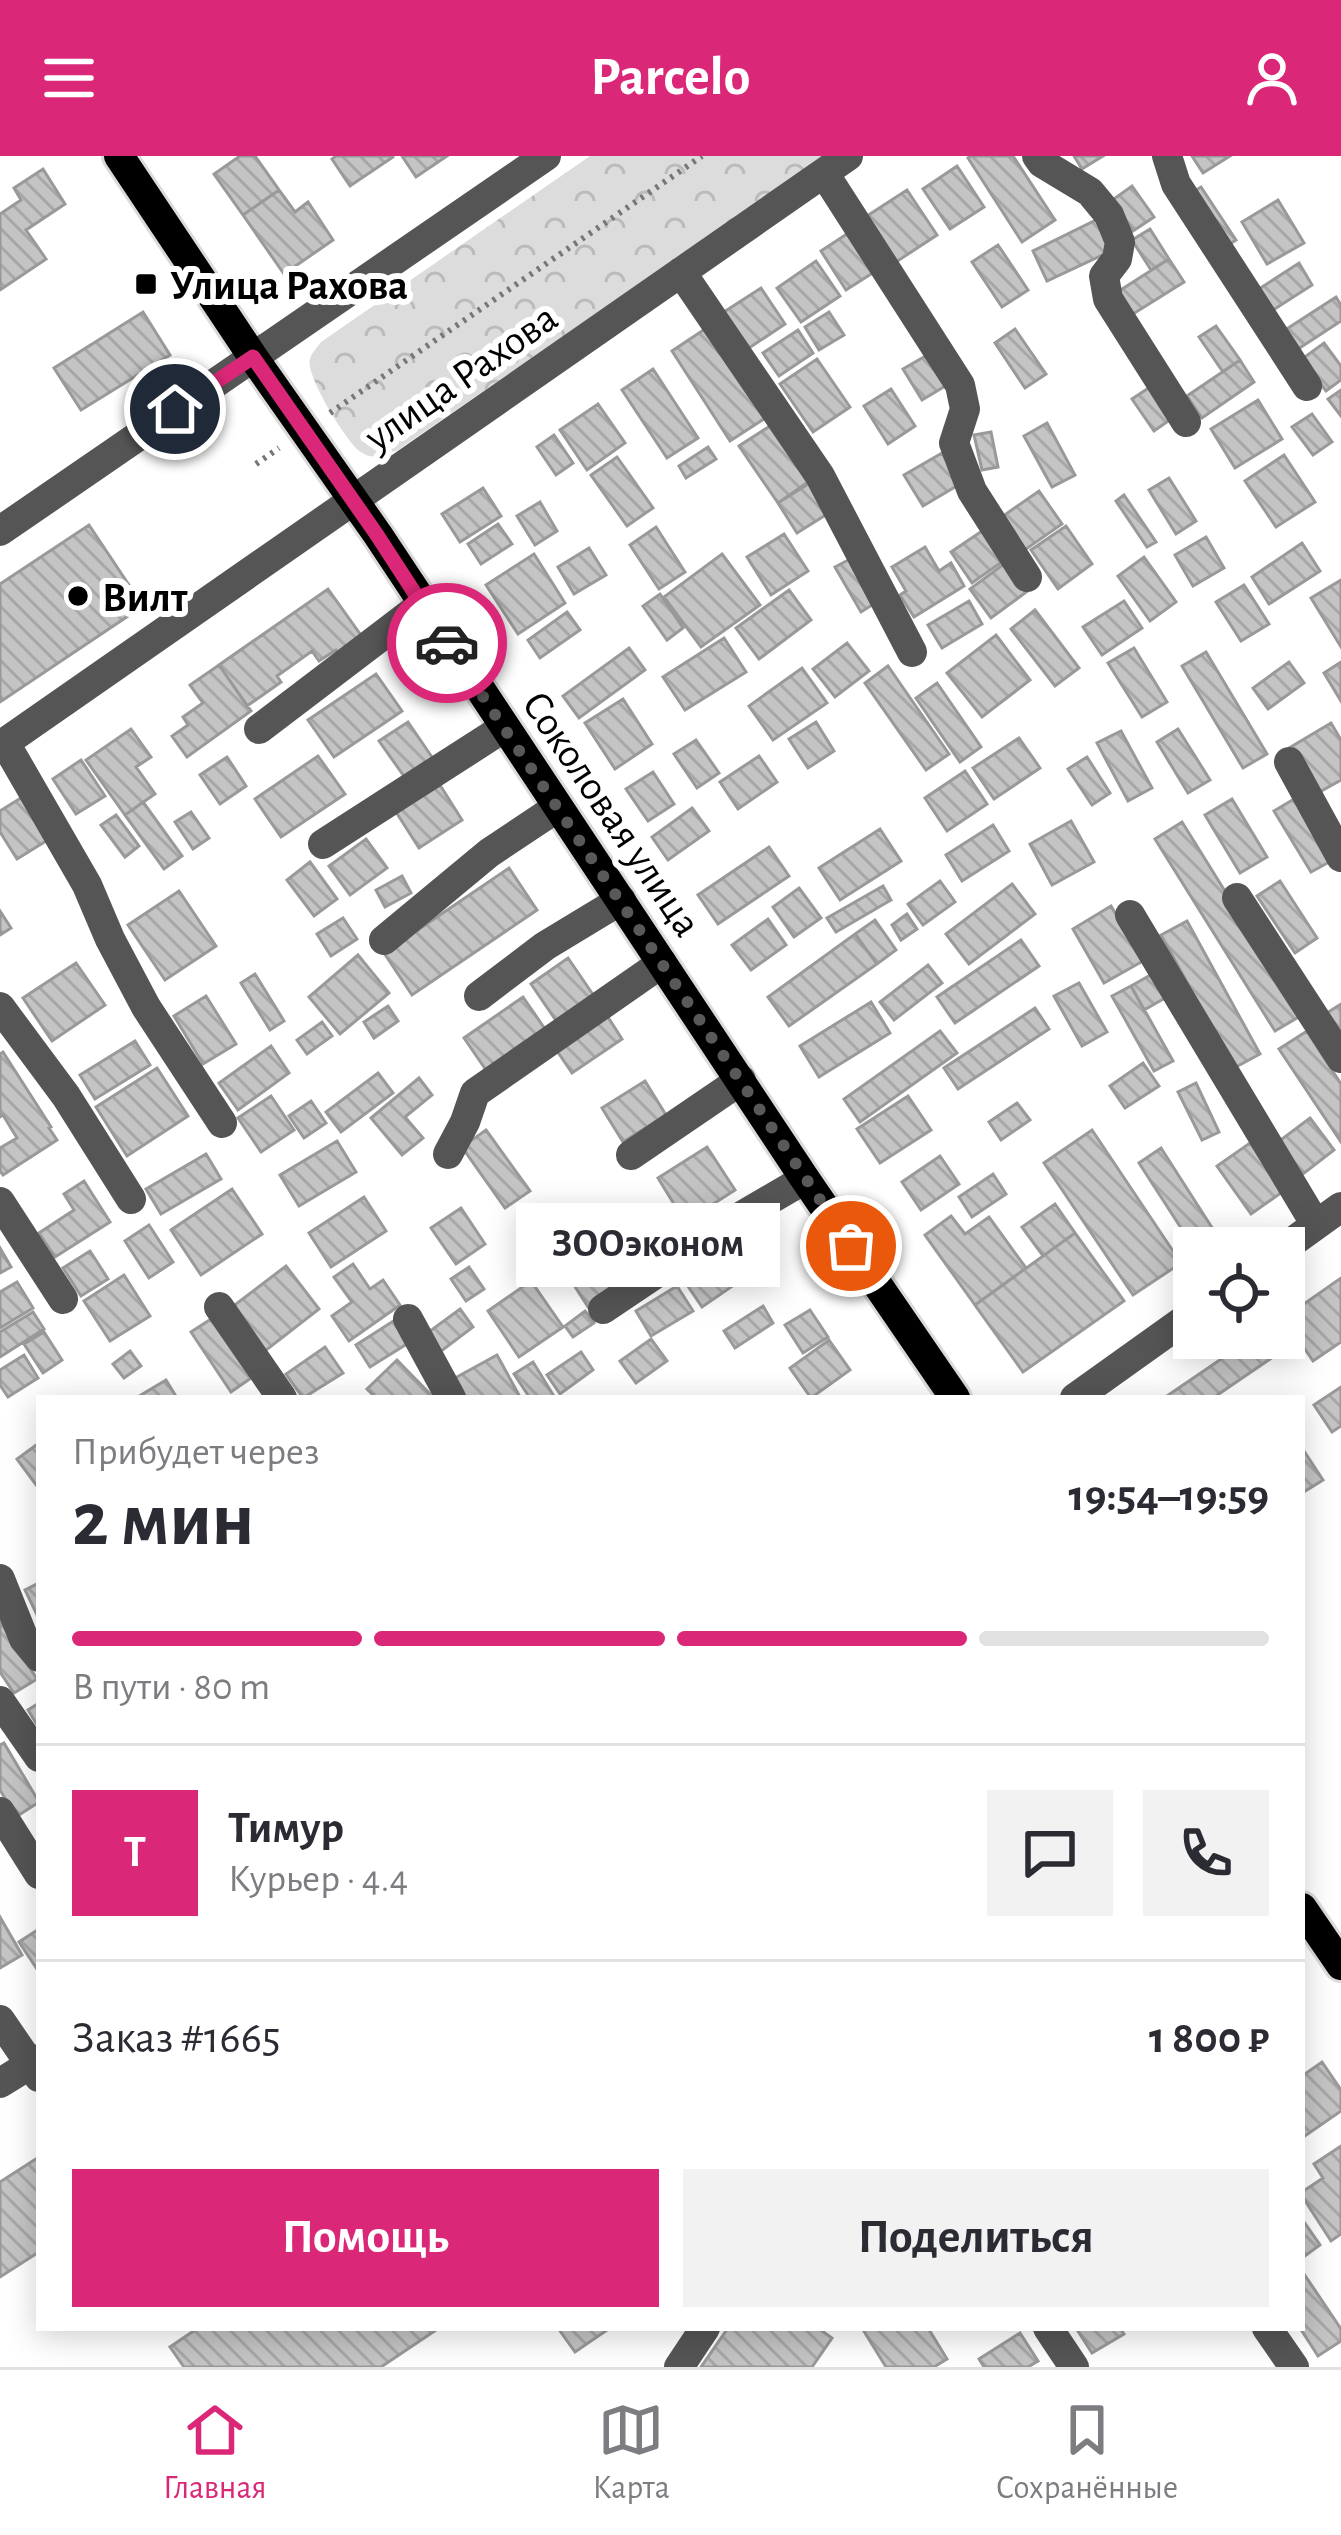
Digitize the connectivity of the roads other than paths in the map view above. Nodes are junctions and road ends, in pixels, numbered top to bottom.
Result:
1 (119, 156) edge
2 (546, 156) edge
3 (1037, 156) edge
4 (1167, 156) edge
5 (836, 165) edge
6 (681, 272) junction
7 (253, 357) junction
8 (1307, 386) dead end
9 (1186, 422) dead end
10 (353, 501) junction
11 (0, 531) edge
12 (1027, 577) dead end
13 (422, 605) junction
14 (912, 652) dead end
15 (505, 727) junction
16 (259, 729) dead end
17 (2, 744) edge
18 (1289, 762) dead end
19 (558, 807) junction
20 (323, 844) dead end
21 (1341, 857) edge
22 (1237, 898) dead end
23 (621, 900) junction
24 (1130, 915) dead end
25 (384, 940) dead end
26 (662, 962) junction
27 (479, 996) dead end
28 (0, 1007) edge
29 (1341, 1058) edge
30 (741, 1080) junction
31 (222, 1123) dead end
32 (448, 1154) dead end
33 (631, 1155) dead end
34 (805, 1179) junction
35 (130, 1199) dead end
36 (0, 1202) edge
37 (1329, 1216) edge
38 (63, 1299) dead end
39 (219, 1307) dead end
40 (603, 1309) dead end
41 (408, 1319) dead end
42 (1173, 1328) edge
43 (280, 1395) edge
44 (449, 1395) edge
45 (953, 1395) edge
46 (1079, 1395) edge
47 (0, 1579) edge
48 (36, 1654) edge
49 (0, 1701) edge
50 (36, 1753) edge
51 (0, 1812) edge
52 (36, 1869) edge
53 (1305, 1912) edge
54 (1341, 1965) edge
55 (0, 2020) edge
56 (36, 2067) edge
57 (0, 2083) edge
58 (703, 2331) edge
59 (1050, 2331) edge
60 (1270, 2331) edge
61 (679, 2367) edge
62 (1074, 2367) edge
63 (1294, 2367) edge

1 - 7 main road, Соколовая улица
2 - 7 street
3 - 9 street
4 - 8 street
5 - 6 street, улица Рахова
5 - 12 street
6 - 10 street, улица Рахова
6 - 14 street
7 - 10 main road, Соколовая улица
7 - 11 street
10 - 13 main road, Соколовая улица
10 - 17 street, улица Рахова
13 - 15 main road, Соколовая улица
13 - 16 street
15 - 19 main road, Соколовая улица
15 - 20 street
17 - 31 street
18 - 21 street
19 - 23 main road, Соколовая улица
19 - 25 street
22 - 29 street
23 - 26 main road, Соколовая улица
23 - 27 street
24 - 37 street
26 - 30 main road, Соколовая улица
26 - 32 street
28 - 35 street
30 - 33 street
30 - 34 main road, Соколовая улица
34 - 40 street
34 - 45 main road, Соколовая улица
36 - 38 street
39 - 43 street
41 - 44 street
42 - 46 street
47 - 48 street
49 - 50 street
51 - 52 street
53 - 54 main road
55 - 56 street
56 - 57 street
58 - 61 street
59 - 62 street
60 - 63 street

